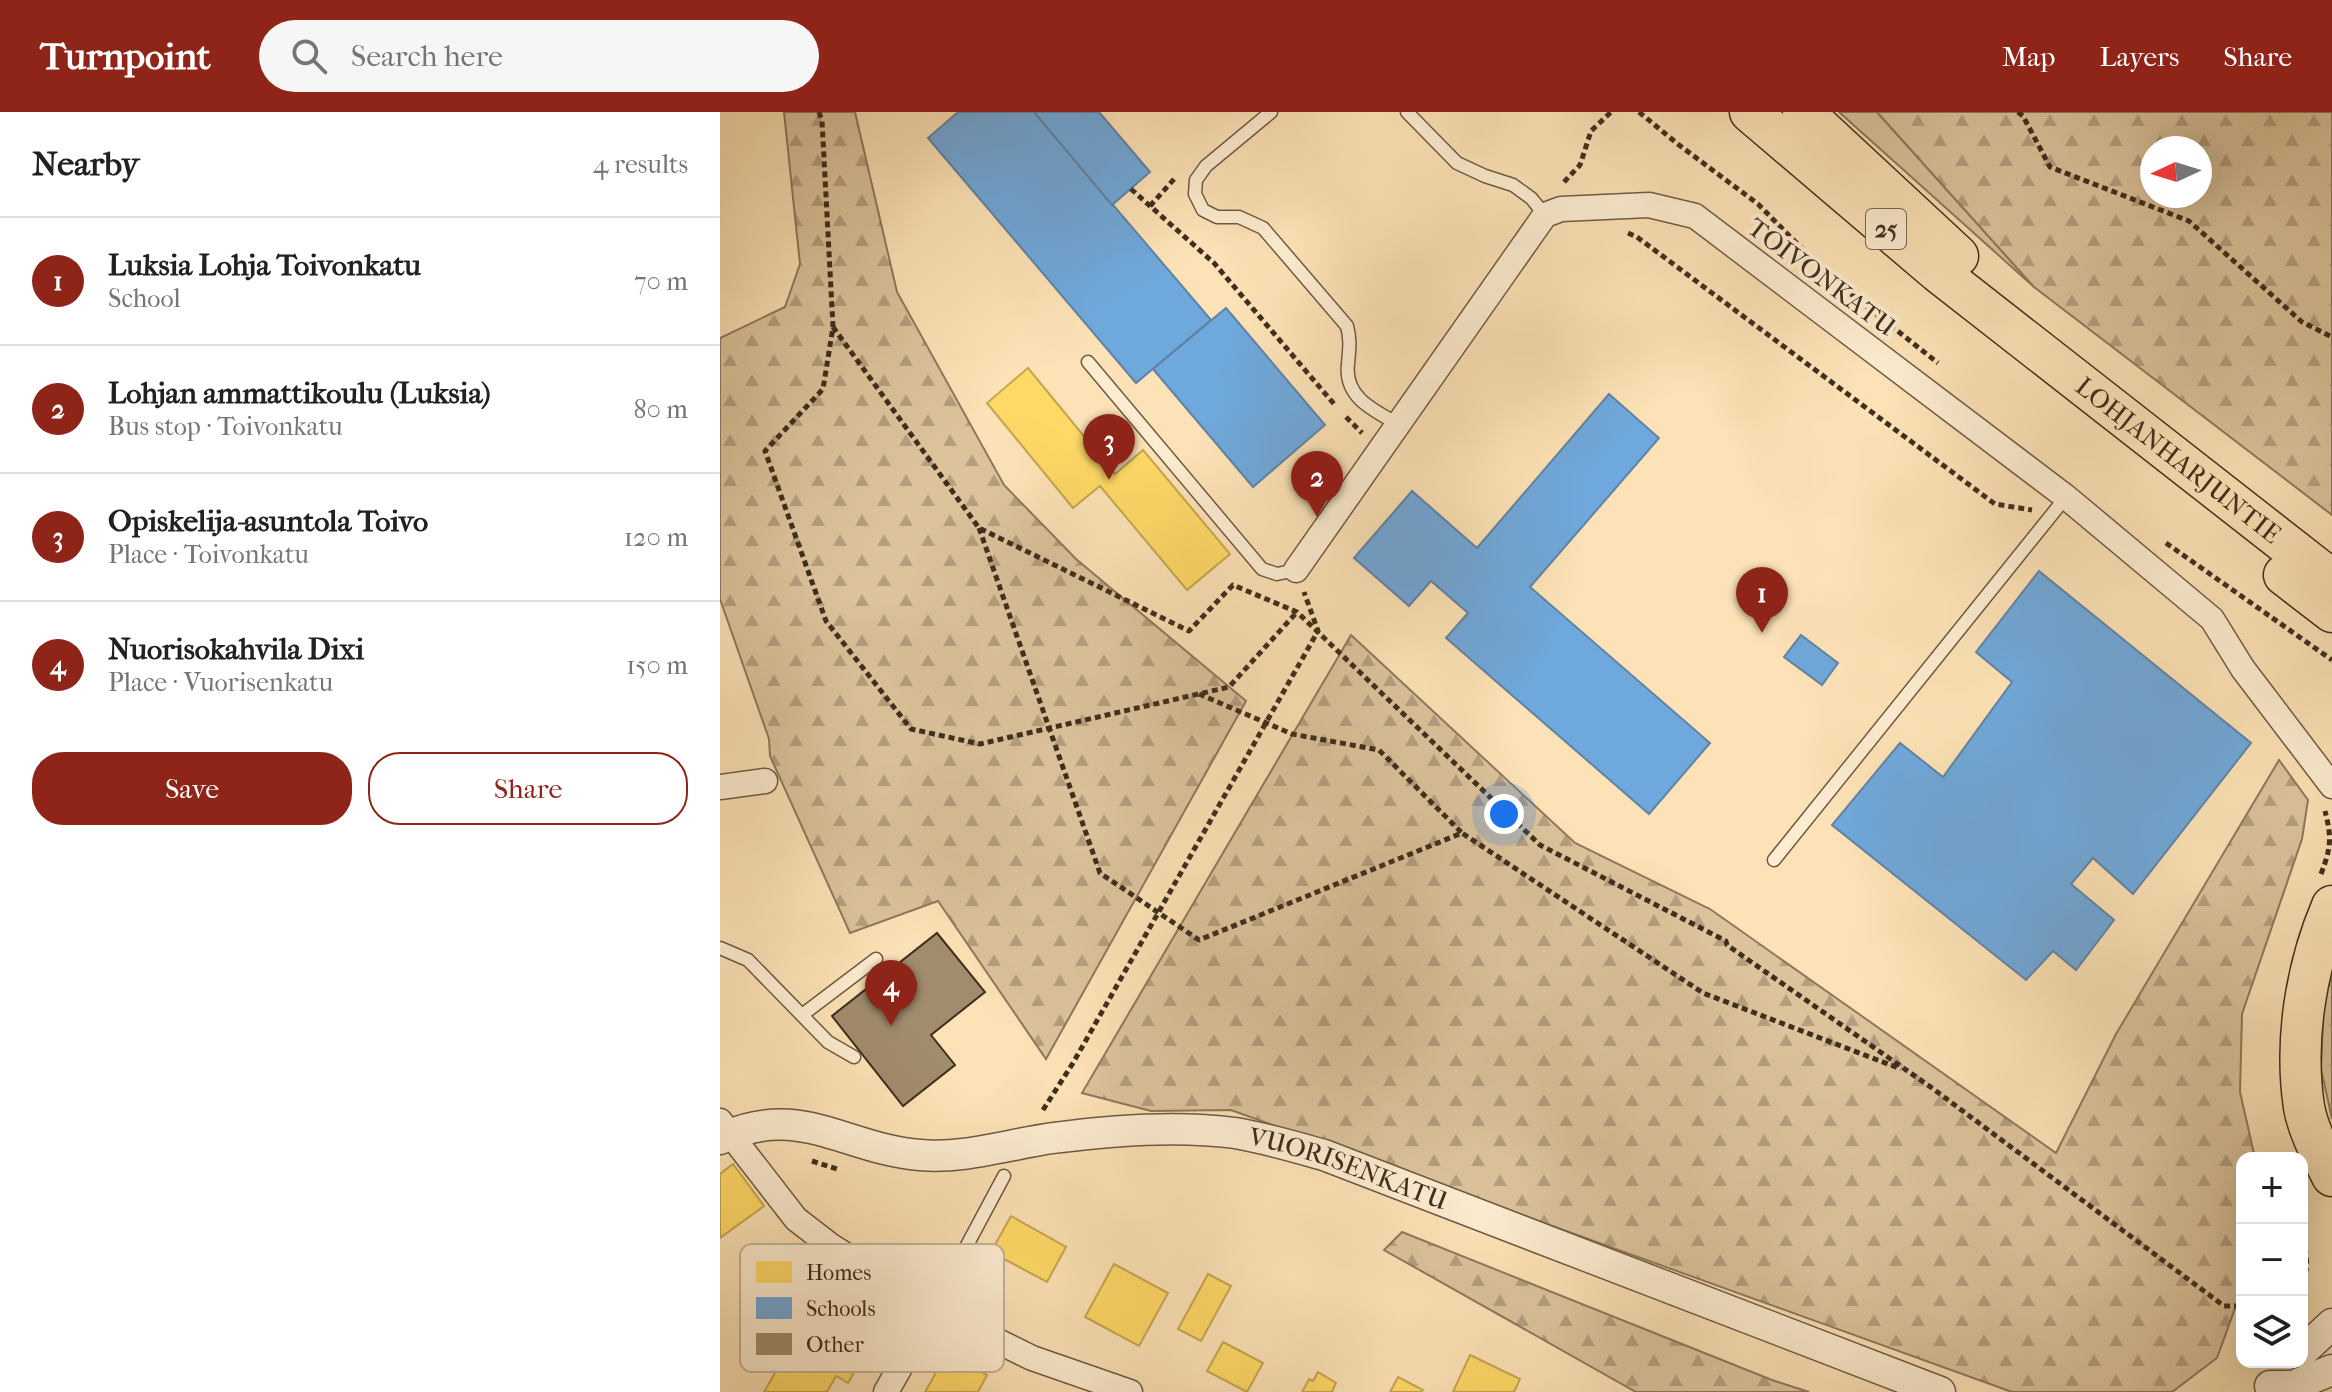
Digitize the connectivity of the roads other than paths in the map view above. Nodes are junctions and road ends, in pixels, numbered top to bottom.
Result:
1 (1271, 112) edge
2 (1407, 112) edge
3 (1750, 112) edge
4 (1803, 112) edge
5 (1553, 212) junction
6 (2026, 340) junction
7 (1088, 362) dead end
8 (1398, 424) junction
9 (2066, 497) junction
10 (2247, 514) junction
11 (1296, 570) joint
12 (2332, 580) edge
13 (2332, 612) edge
14 (765, 781) dead end
15 (720, 787) edge
16 (2326, 794) edge
17 (1774, 860) dead end
18 (2326, 890) edge
19 (721, 945) edge
20 (876, 959) dead end
21 (802, 1015) junction
22 (854, 1057) dead end
23 (723, 1131) edge
24 (1004, 1176) dead end
25 (2332, 1176) edge
26 (828, 1244) edge
27 (968, 1244) edge
28 (2332, 1324) edge
29 (1004, 1344) edge
30 (2308, 1346) edge
31 (2284, 1368) edge
32 (2332, 1370) edge
33 (897, 1372) edge
34 (2265, 1389) edge
35 (886, 1392) edge
36 (1130, 1392) edge
37 (1940, 1392) edge

1 - 8 lane
2 - 5 lane
3 - 6 highway, LOHJANHARJUNTIE / 25
4 - 6 highway, LOHJANHARJUNTIE / 25
5 - 8 street
5 - 9 street, TOIVONKATU
6 - 10 highway, LOHJANHARJUNTIE / 25
7 - 11 lane
8 - 11 street
9 - 16 street, TOIVONKATU
9 - 17 lane
10 - 12 highway, LOHJANHARJUNTIE / 25
10 - 13 highway
14 - 15 street
18 - 25 highway
19 - 21 lane
20 - 21 lane
21 - 22 lane
23 - 26 street
23 - 37 street, VUORISENKATU
24 - 27 lane
28 - 30 street
29 - 36 street
31 - 34 street
32 - 34 street
33 - 35 street

